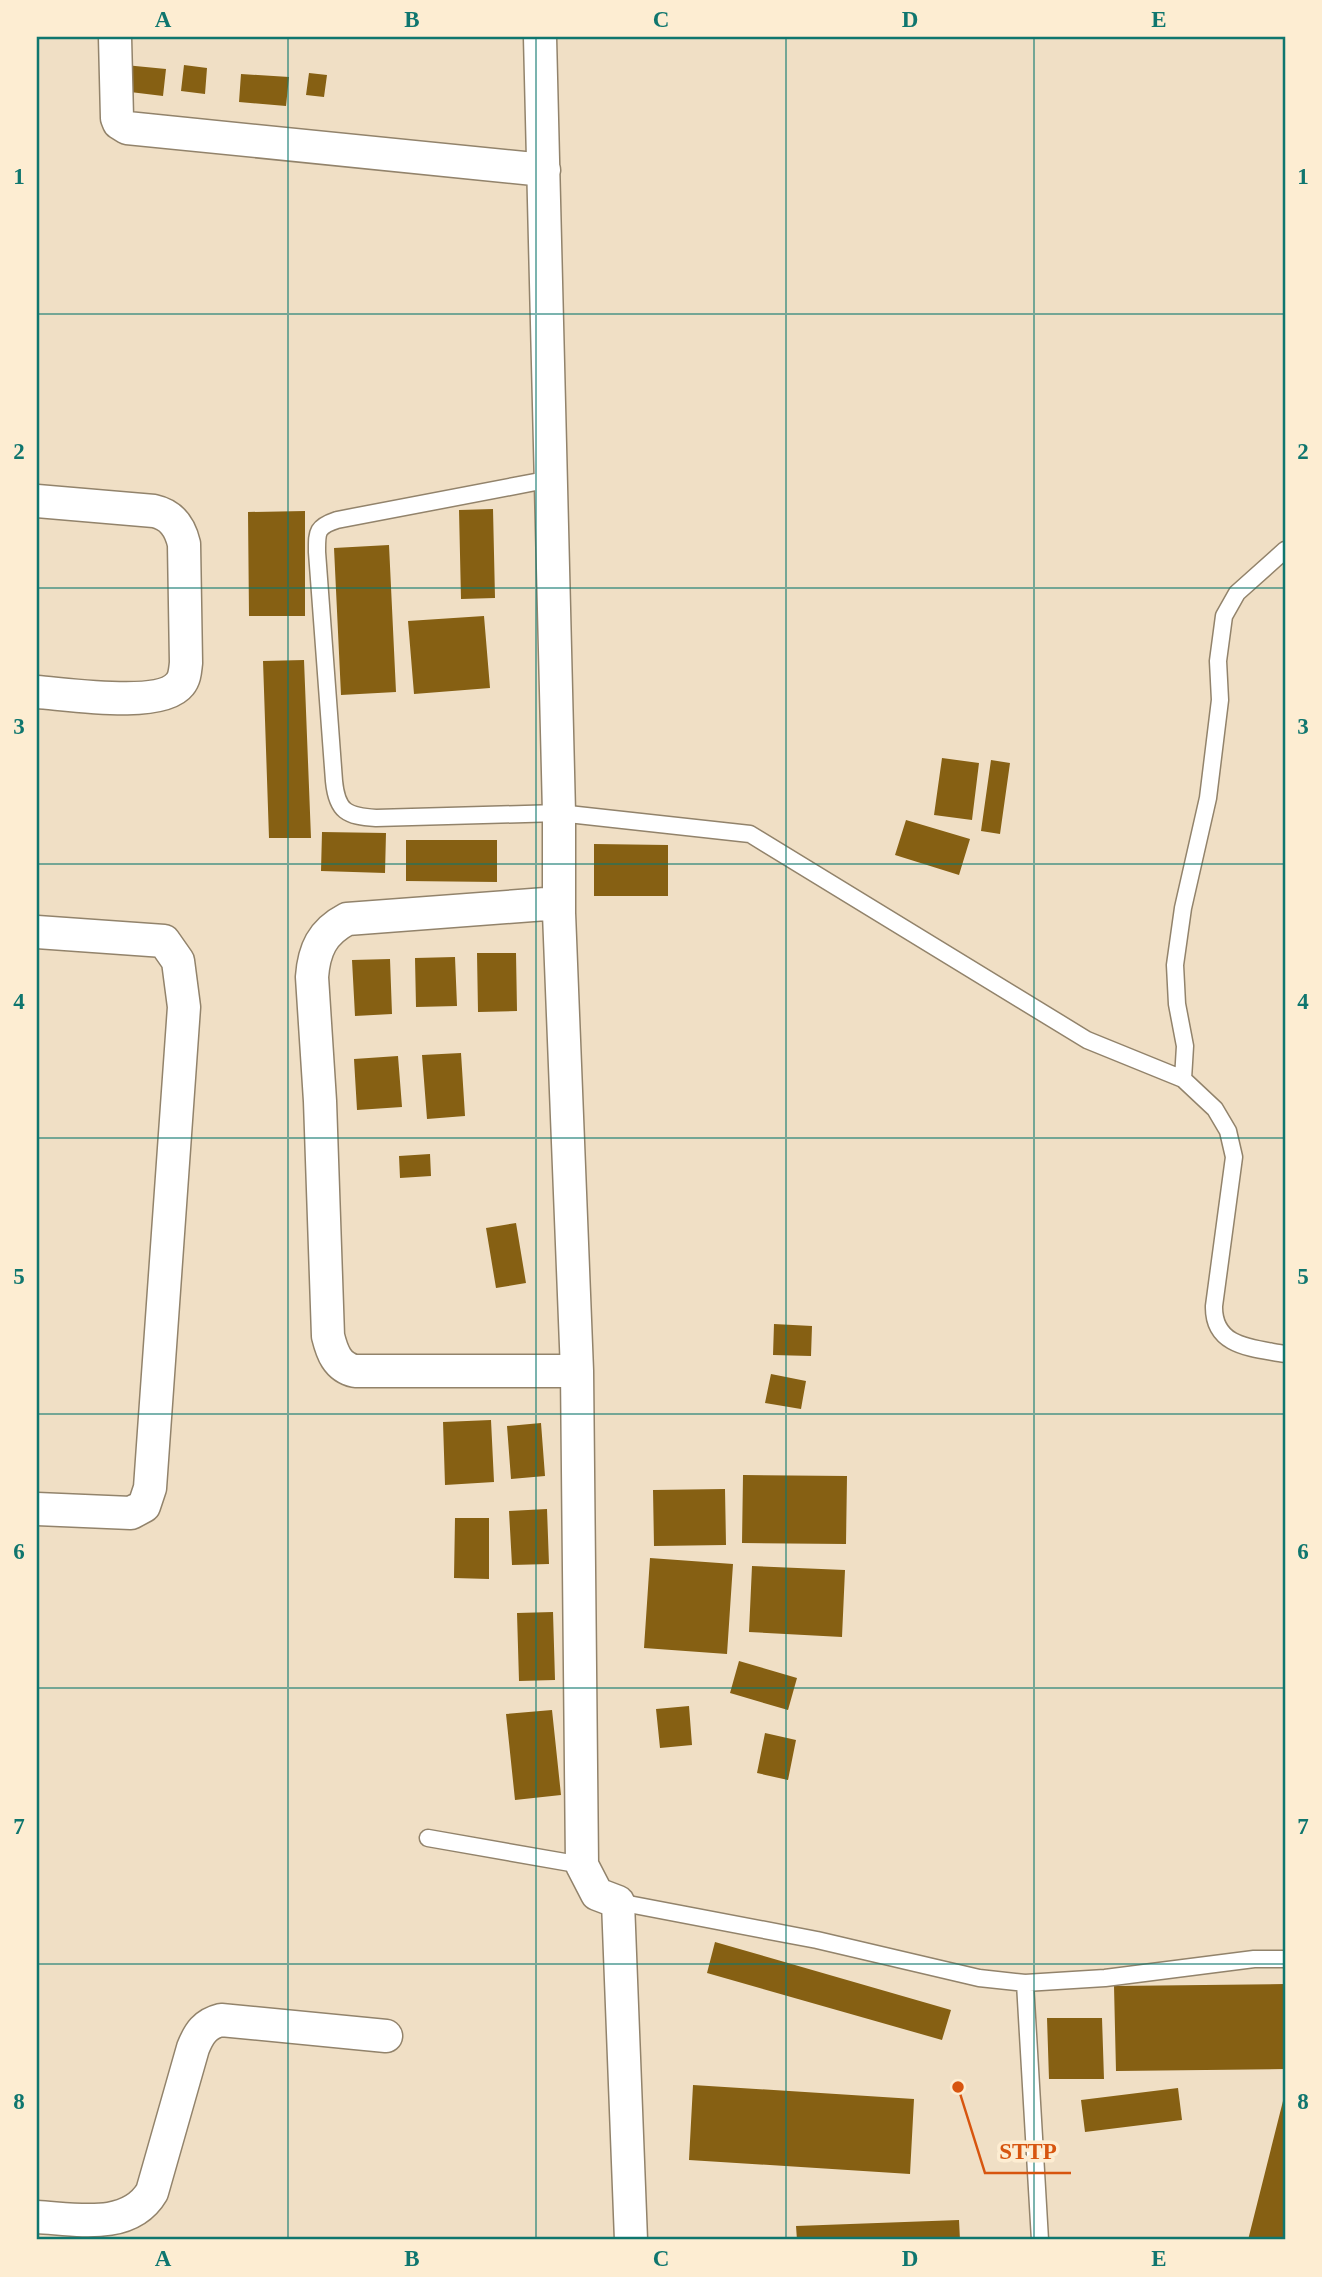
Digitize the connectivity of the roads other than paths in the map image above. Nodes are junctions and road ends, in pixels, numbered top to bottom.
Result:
1 (115, 37) edge
2 (540, 37) edge
3 (544, 170) junction
4 (551, 479) junction
5 (37, 501) edge
6 (1285, 550) edge
7 (37, 692) edge
8 (559, 813) junction
9 (559, 903) junction
10 (37, 932) edge
11 (1183, 1079) junction
12 (1285, 1354) edge
13 (577, 1371) junction
14 (37, 1509) edge
15 (428, 1838) dead end
16 (582, 1865) junction
17 (618, 1902) junction
18 (1285, 1959) edge
19 (1025, 1983) junction
20 (386, 2036) dead end
21 (37, 2217) edge
22 (631, 2240) edge
23 (1040, 2240) edge

1 - 3 street
2 - 3 street
3 - 4 street
4 - 8 street
4 - 8 lane
5 - 7 street
6 - 11 lane
8 - 9 street
8 - 11 lane
9 - 13 street
9 - 13 street
10 - 14 street
11 - 12 lane
13 - 16 street
15 - 16 lane
16 - 17 street
17 - 19 lane
17 - 22 street
18 - 19 lane
19 - 23 lane
20 - 21 street

